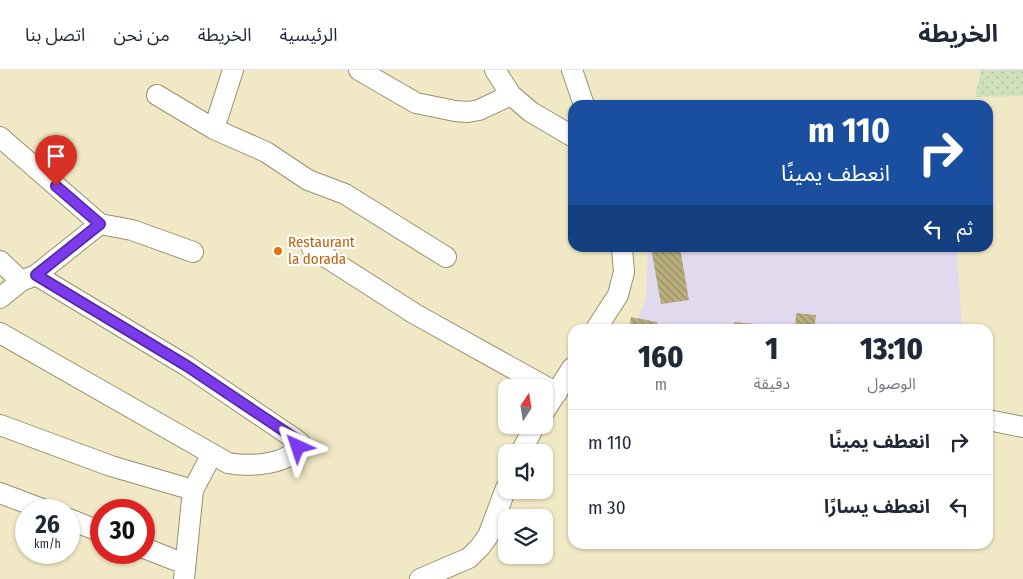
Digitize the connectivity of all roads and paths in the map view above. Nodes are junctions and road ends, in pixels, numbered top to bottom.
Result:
1 (233, 70) edge
2 (359, 70) edge
3 (495, 70) edge
4 (572, 70) edge
5 (157, 95) dead end
6 (511, 95) junction
7 (582, 100) edge
8 (214, 130) junction
9 (568, 134) edge
10 (0, 137) edge
11 (100, 224) junction
12 (312, 248) dead end
13 (192, 252) dead end
14 (622, 252) edge
15 (446, 257) dead end
16 (0, 261) edge
17 (29, 278) junction
18 (0, 298) edge
19 (599, 324) edge
20 (0, 333) edge
21 (564, 388) edge
22 (553, 401) edge
23 (993, 421) edge
24 (0, 425) edge
25 (1023, 427) edge
26 (212, 454) junction
27 (193, 490) junction
28 (0, 493) edge
29 (16, 499) edge
30 (502, 499) edge
31 (155, 554) edge
32 (185, 571) edge
33 (420, 579) edge

1 - 8 street
2 - 6 street
3 - 6 street
4 - 7 street
5 - 8 street
6 - 9 street
8 - 15 street
10 - 11 street
11 - 13 street
11 - 17 street
12 - 21 street
14 - 19 street
16 - 17 street
17 - 18 street
17 - 26 street
20 - 26 street
21 - 22 street
23 - 25 street
24 - 27 street
26 - 27 street
27 - 32 street
28 - 29 street
30 - 33 street
31 - 32 street

